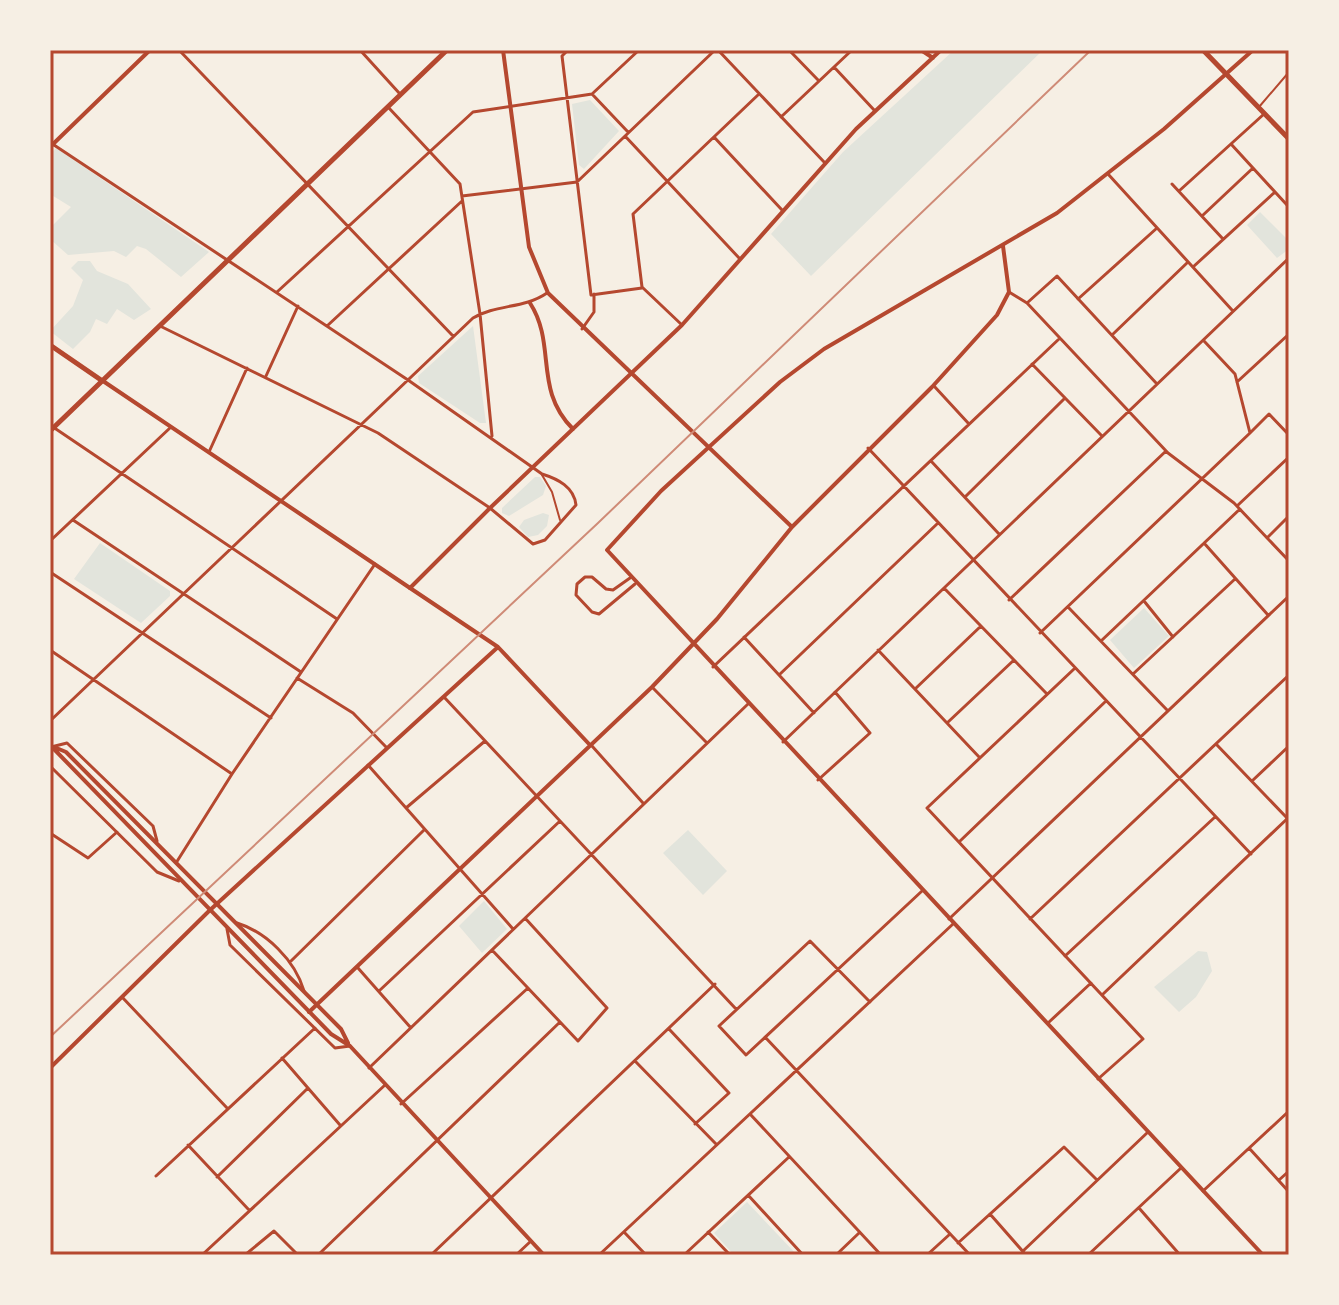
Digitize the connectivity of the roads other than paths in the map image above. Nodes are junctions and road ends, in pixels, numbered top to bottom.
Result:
1 (150, 50) edge
2 (179, 50) edge
3 (360, 50) edge
4 (447, 50) edge
5 (503, 50) edge
6 (568, 50) edge
7 (639, 50) edge
8 (716, 50) edge
9 (789, 50) edge
10 (852, 50) edge
11 (921, 50) edge
12 (941, 50) edge
13 (1203, 50) edge
14 (1253, 50) edge
15 (933, 58) junction
16 (834, 67) junction
17 (1289, 72) edge
18 (1226, 74) junction
19 (819, 81) junction
20 (592, 94) junction
21 (759, 94) junction
22 (401, 95) junction
23 (567, 98) junction
24 (511, 106) junction
25 (388, 107) junction
26 (1258, 108) junction
27 (875, 111) junction
28 (1264, 114) junction
29 (781, 117) junction
30 (626, 134) junction
31 (714, 137) junction
32 (1289, 139) edge
33 (1231, 144) junction
34 (51, 145) edge
35 (431, 152) junction
36 (826, 164) junction
37 (1253, 168) junction
38 (1108, 174) junction
39 (667, 181) junction
40 (577, 182) junction
41 (1172, 184) dead end
42 (306, 185) junction
43 (522, 190) junction
44 (1179, 191) junction
45 (1275, 192) junction
46 (462, 198) junction
47 (1289, 203) edge
48 (784, 212) junction
49 (1202, 216) junction
50 (349, 228) junction
51 (1157, 228) junction
52 (1223, 239) junction
53 (1003, 246) junction
54 (1289, 258) edge
55 (228, 260) junction
56 (741, 260) junction
57 (1188, 262) junction
58 (1193, 267) junction
59 (388, 268) junction
60 (643, 288) junction
61 (277, 292) junction
62 (1009, 292) junction
63 (548, 293) junction
64 (594, 294) junction
65 (1078, 299) junction
66 (530, 303) junction
67 (1027, 303) junction
68 (298, 306) junction
69 (1233, 311) junction
70 (480, 314) junction
71 (682, 325) junction
72 (160, 326) junction
73 (327, 326) junction
74 (582, 329) junction
75 (1289, 334) edge
76 (1112, 335) junction
77 (454, 337) junction
78 (1060, 338) junction
79 (1203, 340) junction
80 (50, 345) edge
81 (1032, 364) junction
82 (247, 368) junction
83 (632, 373) junction
84 (266, 376) junction
85 (101, 380) junction
86 (408, 380) junction
87 (1237, 382) junction
88 (1157, 384) junction
89 (934, 386) junction
90 (1064, 399) junction
91 (1130, 410) junction
92 (969, 424) junction
93 (360, 425) junction
94 (171, 427) junction
95 (52, 429) edge
96 (573, 429) junction
97 (1250, 433) junction
98 (1289, 435) edge
99 (1102, 436) junction
100 (492, 438) junction
101 (709, 447) junction
102 (868, 448) junction
103 (1166, 451) junction
104 (209, 452) junction
105 (1289, 457) edge
106 (931, 461) junction
107 (533, 467) junction
108 (121, 474) junction
109 (542, 474) junction
110 (1203, 479) junction
111 (903, 487) junction
112 (965, 497) junction
113 (281, 501) junction
114 (490, 508) junction
115 (1238, 508) junction
116 (1289, 516) edge
117 (73, 520) junction
118 (938, 523) junction
119 (559, 525) junction
120 (792, 527) junction
121 (999, 534) junction
122 (1267, 538) junction
123 (50, 541) edge
124 (1204, 543) junction
125 (231, 548) junction
126 (972, 560) junction
127 (1289, 560) edge
128 (375, 564) junction
129 (50, 572) edge
130 (630, 578) junction
131 (1235, 579) junction
132 (635, 584) junction
133 (410, 588) junction
134 (944, 588) junction
135 (183, 595) junction
136 (1288, 599) edge
137 (1009, 600) junction
138 (1144, 601) junction
139 (1068, 607) junction
140 (1269, 615) junction
141 (337, 619) junction
142 (981, 626) junction
143 (1040, 633) junction
144 (142, 634) junction
145 (744, 637) junction
146 (1173, 637) junction
147 (1101, 641) junction
148 (692, 645) junction
149 (498, 647) junction
150 (50, 650) edge
151 (878, 650) junction
152 (1014, 660) junction
153 (713, 667) junction
154 (1074, 669) junction
155 (301, 672) junction
156 (1133, 674) junction
157 (779, 675) junction
158 (1289, 675) edge
159 (297, 678) junction
160 (94, 679) junction
161 (652, 687) junction
162 (915, 689) junction
163 (835, 692) junction
164 (1047, 694) junction
165 (444, 697) junction
166 (1106, 701) junction
167 (748, 704) junction
168 (1168, 711) junction
169 (814, 713) junction
170 (271, 718) junction
171 (50, 721) edge
172 (947, 723) junction
173 (1140, 737) junction
174 (485, 741) junction
175 (783, 742) junction
176 (707, 743) junction
177 (589, 744) junction
178 (1216, 744) junction
179 (51, 746) edge
180 (1289, 746) edge
181 (387, 748) junction
182 (980, 758) junction
183 (368, 765) junction
184 (232, 774) junction
185 (1179, 778) junction
186 (818, 780) junction
187 (1252, 781) junction
188 (536, 796) junction
189 (644, 804) junction
190 (406, 808) junction
191 (1216, 817) junction
192 (1288, 818) edge
193 (560, 821) junction
194 (425, 829) junction
195 (117, 832) junction
196 (50, 833) edge
197 (959, 842) junction
198 (158, 844) junction
199 (592, 854) junction
200 (1251, 854) junction
201 (176, 863) junction
202 (461, 870) junction
203 (992, 878) junction
204 (179, 881) junction
205 (922, 891) junction
206 (483, 895) junction
207 (217, 903) junction
208 (209, 911) junction
209 (525, 918) junction
210 (949, 919) junction
211 (1030, 919) junction
212 (237, 923) junction
213 (953, 924) junction
214 (227, 929) junction
215 (513, 929) junction
216 (492, 950) junction
217 (1065, 956) junction
218 (290, 962) junction
219 (358, 968) junction
220 (838, 970) junction
221 (1091, 983) junction
222 (715, 984) junction
223 (528, 988) junction
224 (304, 991) junction
225 (379, 991) junction
226 (1102, 995) junction
227 (122, 997) junction
228 (870, 1002) junction
229 (318, 1005) junction
230 (736, 1009) junction
231 (309, 1012) junction
232 (560, 1022) junction
233 (1048, 1023) junction
234 (315, 1028) junction
235 (411, 1028) junction
236 (669, 1029) junction
237 (765, 1037) junction
238 (350, 1046) junction
239 (282, 1058) junction
240 (635, 1061) junction
241 (50, 1068) edge
242 (369, 1068) junction
243 (796, 1071) junction
244 (1098, 1079) junction
245 (385, 1085) junction
246 (308, 1088) junction
247 (401, 1104) junction
248 (228, 1109) junction
249 (1289, 1111) edge
250 (750, 1114) junction
251 (695, 1124) junction
252 (340, 1125) junction
253 (1148, 1132) junction
254 (438, 1142) junction
255 (188, 1145) junction
256 (717, 1145) junction
257 (1249, 1148) junction
258 (789, 1157) junction
259 (1181, 1168) junction
260 (1289, 1171) edge
261 (156, 1176) dead end
262 (217, 1177) junction
263 (1097, 1180) junction
264 (1279, 1180) junction
265 (1203, 1191) junction
266 (1289, 1192) edge
267 (748, 1195) junction
268 (490, 1199) junction
269 (1139, 1208) junction
270 (249, 1210) junction
271 (990, 1214) junction
272 (624, 1232) junction
273 (708, 1232) junction
274 (860, 1232) junction
275 (950, 1234) junction
276 (531, 1241) junction
277 (958, 1243) junction
278 (1258, 1249) junction
279 (208, 1250) junction
280 (1175, 1250) junction
281 (1025, 1253) edge
282 (202, 1255) edge
283 (212, 1255) edge
284 (245, 1255) edge
285 (298, 1255) edge
286 (319, 1255) edge
287 (431, 1255) edge
288 (516, 1255) edge
289 (544, 1255) edge
290 (599, 1255) edge
291 (646, 1255) edge
292 (684, 1255) edge
293 (730, 1255) edge
294 (803, 1255) edge
295 (836, 1255) edge
296 (881, 1255) edge
297 (927, 1255) edge
298 (970, 1255) edge
299 (1088, 1255) edge
300 (1169, 1255) edge
301 (1180, 1255) edge
302 (1251, 1255) edge
303 (1263, 1255) edge

1 - 34 street
2 - 42 street
3 - 22 street
4 - 22 main road
5 - 24 street
6 - 23 street
7 - 20 street
8 - 21 street
8 - 30 street
9 - 19 street
10 - 16 street
11 - 15 street
12 - 15 street
13 - 18 main road
14 - 18 street
15 - 27 street
16 - 19 street
16 - 27 street
17 - 26 lane
18 - 26 main road
18 - 38 street
19 - 29 street
20 - 23 street
20 - 30 street
21 - 29 street
21 - 31 street
22 - 25 main road
23 - 24 street
23 - 40 street
24 - 35 street
24 - 43 street
25 - 35 street
25 - 42 main road
26 - 28 main road
27 - 36 street
28 - 32 main road
28 - 33 street
29 - 36 street
30 - 39 street
30 - 40 street
31 - 39 street
31 - 48 street
33 - 37 street
33 - 44 street
34 - 55 street
35 - 46 street
35 - 50 street
36 - 48 street
37 - 45 street
37 - 49 street
38 - 51 street
38 - 53 street
39 - 56 street
39 - 60 street
40 - 43 street
40 - 64 street
41 - 44 street
42 - 50 street
42 - 55 main road
43 - 46 street
43 - 63 street
44 - 49 street
45 - 47 street
45 - 52 street
46 - 59 street
46 - 70 street
48 - 56 street
49 - 52 street
50 - 59 street
50 - 61 street
51 - 57 street
51 - 65 street
52 - 58 street
53 - 62 street
53 - 101 street
54 - 69 street
55 - 61 street
55 - 72 main road
56 - 71 street
57 - 58 street
57 - 76 street
58 - 69 street
59 - 73 street
59 - 77 street
60 - 64 street
60 - 71 street
61 - 68 street
62 - 67 street
62 - 89 street
63 - 66 street
63 - 74 street
64 - 74 street
65 - 67 street
65 - 76 street
66 - 70 street
66 - 96 street
67 - 78 street
68 - 73 street
68 - 84 street
69 - 79 street
70 - 77 street
70 - 100 street
71 - 83 street
72 - 82 street
72 - 85 main road
73 - 86 street
74 - 83 street
75 - 87 street
76 - 88 street
77 - 86 street
78 - 81 street
78 - 91 street
79 - 87 street
79 - 88 street
80 - 85 main road
81 - 90 street
81 - 92 street
82 - 84 street
82 - 104 street
83 - 96 street
83 - 101 street
84 - 93 street
85 - 94 street
85 - 95 main road
86 - 93 street
86 - 100 street
87 - 97 street
88 - 91 street
89 - 92 street
89 - 102 street
90 - 99 street
90 - 112 street
91 - 99 street
91 - 103 street
92 - 106 street
93 - 113 street
93 - 114 street
94 - 104 street
94 - 108 street
95 - 108 street
96 - 107 street
97 - 98 street
97 - 110 street
99 - 121 street
100 - 107 street
101 - 120 street
101 - 130 street
102 - 111 street
102 - 120 street
103 - 110 street
103 - 137 street
104 - 113 street
105 - 115 street
106 - 111 street
106 - 112 street
107 - 109 street
107 - 114 street
108 - 117 street
108 - 125 street
109 - 119 lane
109 - 119 street
110 - 115 street
110 - 139 street
111 - 118 street
111 - 145 street
112 - 121 street
113 - 125 street
113 - 128 street
114 - 119 street
114 - 133 street
115 - 122 street
115 - 124 street
116 - 122 street
117 - 123 street
117 - 135 street
118 - 126 street
118 - 157 street
120 - 148 street
121 - 126 street
122 - 127 street
124 - 131 street
124 - 138 street
125 - 135 street
125 - 141 street
126 - 134 street
126 - 137 street
128 - 133 street
128 - 141 street
129 - 144 street
130 - 132 street
130 - 132 street
131 - 140 street
131 - 146 street
132 - 148 street
133 - 149 street
134 - 142 street
134 - 151 street
135 - 144 street
135 - 155 street
136 - 140 street
137 - 143 street
138 - 146 street
138 - 147 street
139 - 143 street
139 - 147 street
140 - 168 street
141 - 155 street
142 - 152 street
142 - 162 street
143 - 154 street
144 - 160 street
144 - 170 street
145 - 153 street
145 - 157 street
146 - 156 street
147 - 156 street
148 - 153 street
148 - 161 street
149 - 165 street
149 - 177 street
150 - 160 street
151 - 162 street
151 - 163 street
152 - 164 street
152 - 172 street
153 - 167 street
154 - 164 street
154 - 166 street
155 - 159 street
156 - 168 street
157 - 169 street
158 - 178 street
159 - 170 street
159 - 181 street
160 - 171 street
160 - 184 street
161 - 176 street
161 - 177 street
162 - 172 street
163 - 169 street
163 - 186 street
164 - 182 street
165 - 174 street
165 - 181 street
166 - 173 street
166 - 197 street
167 - 175 street
167 - 176 street
168 - 173 street
169 - 175 street
170 - 184 street
172 - 182 street
173 - 185 street
173 - 203 street
174 - 188 street
174 - 190 street
175 - 186 street
176 - 189 street
177 - 188 street
177 - 189 street
178 - 185 street
178 - 187 street
179 - 195 street
179 - 198 street
179 - 198 street
179 - 204 street
180 - 187 street
181 - 183 street
182 - 197 street
183 - 190 street
183 - 207 street
184 - 201 street
185 - 191 street
185 - 211 street
186 - 205 street
187 - 192 street
188 - 193 street
188 - 202 street
189 - 199 street
190 - 194 street
191 - 200 street
191 - 217 street
192 - 200 street
193 - 199 street
193 - 206 street
194 - 202 street
194 - 218 street
195 - 196 street
195 - 204 street
197 - 203 street
198 - 201 street
199 - 209 street
199 - 222 street
200 - 226 street
201 - 207 street
202 - 206 street
202 - 219 street
203 - 210 street
203 - 211 street
204 - 208 street
205 - 210 street
205 - 220 street
206 - 215 street
206 - 225 street
207 - 208 street
207 - 212 street
208 - 214 street
208 - 227 street
209 - 215 street
209 - 232 street
210 - 213 street
211 - 217 street
212 - 218 street
212 - 224 street
213 - 228 street
213 - 233 street
214 - 231 street
214 - 234 street
215 - 216 street
216 - 223 street
216 - 235 street
217 - 221 street
218 - 224 street
219 - 225 street
219 - 229 street
220 - 228 street
220 - 230 street
220 - 237 street
221 - 226 street
221 - 233 street
222 - 230 street
222 - 236 street
223 - 232 street
223 - 247 street
224 - 229 street
225 - 235 street
226 - 244 street
227 - 241 street
227 - 248 street
228 - 243 street
229 - 231 street
229 - 238 street
230 - 237 street
231 - 238 street
232 - 254 street
233 - 244 street
234 - 238 street
234 - 239 street
235 - 242 street
236 - 240 street
236 - 251 street
237 - 243 street
238 - 242 street
239 - 246 street
239 - 248 street
240 - 251 street
240 - 268 street
242 - 245 street
243 - 250 street
243 - 275 street
244 - 253 street
245 - 247 street
245 - 252 street
246 - 252 street
246 - 262 street
247 - 254 street
248 - 255 street
249 - 257 street
250 - 256 street
250 - 258 street
251 - 256 street
252 - 270 street
253 - 259 street
253 - 263 street
254 - 268 street
254 - 286 street
255 - 261 street
255 - 262 street
256 - 272 street
257 - 264 street
257 - 265 street
258 - 267 street
258 - 274 street
259 - 265 street
259 - 269 street
260 - 264 street
262 - 270 street
263 - 271 street
263 - 281 street
264 - 266 street
265 - 278 street
267 - 273 street
267 - 294 street
268 - 276 street
268 - 287 street
269 - 280 street
269 - 299 street
270 - 279 street
271 - 277 street
271 - 281 street
272 - 290 street
272 - 291 street
273 - 292 street
273 - 293 street
274 - 295 street
274 - 296 street
275 - 277 street
275 - 297 street
276 - 288 street
276 - 289 street
277 - 298 street
278 - 302 street
278 - 303 street
279 - 282 street
279 - 283 street
280 - 300 street
280 - 301 street
284 - 285 street

